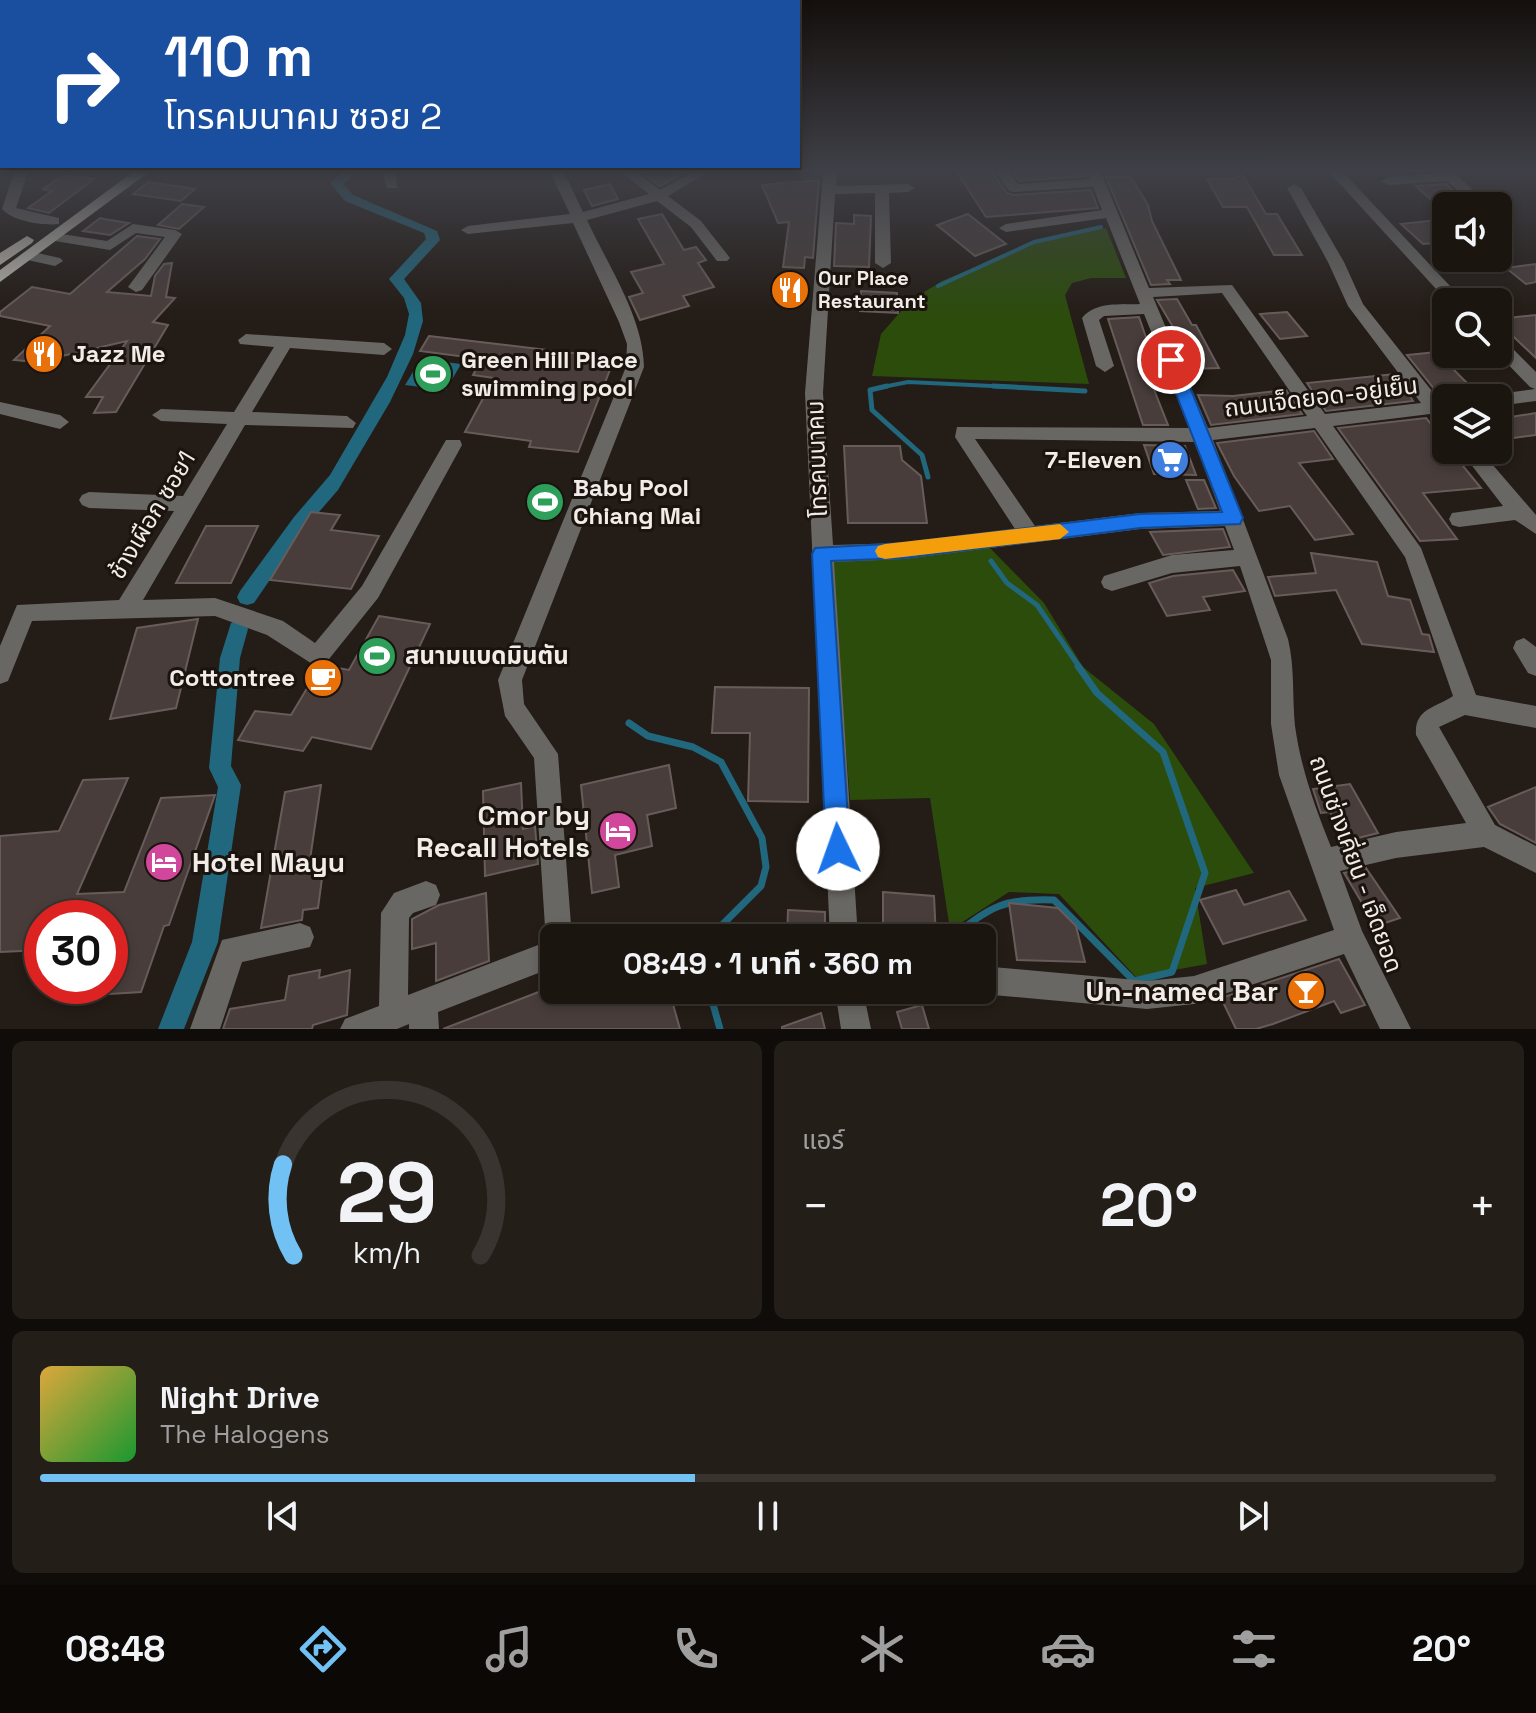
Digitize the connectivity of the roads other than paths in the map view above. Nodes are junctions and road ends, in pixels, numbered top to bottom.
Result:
1 (31, 220) edge
2 (65, 220) edge
3 (76, 220) edge
4 (559, 220) edge
5 (578, 220) edge
6 (691, 220) edge
7 (826, 220) edge
8 (882, 220) edge
9 (1062, 220) edge
10 (1114, 220) edge
11 (1312, 220) edge
12 (1381, 220) edge
13 (1006, 228) dead end
14 (54, 229) junction
15 (468, 230) dead end
16 (28, 256) junction
17 (722, 258) dead end
18 (0, 260) edge
19 (55, 261) dead end
20 (883, 263) dead end
21 (0, 277) edge
22 (136, 287) dead end
23 (1444, 288) edge
24 (1147, 301) junction
25 (246, 340) dead end
26 (284, 344) junction
27 (384, 349) dead end
28 (1512, 358) edge
29 (1105, 366) dead end
30 (1536, 383) edge
31 (1536, 395) edge
32 (1512, 398) edge
33 (1432, 400) edge
34 (0, 408) edge
35 (1432, 413) edge
36 (161, 415) dead end
37 (240, 418) junction
38 (1321, 421) junction
39 (60, 422) dead end
40 (347, 423) dead end
41 (1202, 435) junction
42 (453, 445) dead end
43 (1480, 464) edge
44 (89, 500) dead end
45 (188, 504) junction
46 (1519, 512) junction
47 (1234, 518) junction
48 (1459, 519) dead end
49 (1536, 526) edge
50 (1030, 535) junction
51 (821, 554) junction
52 (1247, 557) junction
53 (1112, 582) dead end
54 (125, 610) junction
55 (0, 674) edge
56 (1464, 704) junction
57 (1536, 717) edge
58 (1486, 834) junction
59 (1536, 860) edge
60 (1322, 862) junction
61 (426, 895) dead end
62 (557, 924) edge
63 (843, 924) edge
64 (300, 937) dead end
65 (1351, 938) junction
66 (540, 958) edge
67 (996, 981) edge
68 (852, 1004) edge
69 (393, 1016) junction
70 (423, 1018) edge
71 (205, 1029) edge
72 (355, 1029) edge
73 (856, 1029) edge
74 (1396, 1029) edge

1 - 14 street
2 - 14 main road
3 - 14 main road
4 - 15 street
5 - 62 street
6 - 17 street
7 - 51 street, โทรคมนาคม
8 - 20 street
9 - 13 street
10 - 24 street, ถนนช่างเคี่ยน - เจ็ดยอด
11 - 33 street
12 - 23 street
14 - 16 main road
14 - 18 main road
14 - 22 street
16 - 19 street
16 - 21 main road
24 - 29 street
24 - 38 street
24 - 41 street, ถนนช่างเคี่ยน - เจ็ดยอด
25 - 26 street
26 - 27 street
26 - 37 street, ช้างเผือก ซอย1
28 - 30 street
31 - 32 street
34 - 39 street
35 - 38 street, ถนนเจ็ดยอด-อยู่เย็น
36 - 37 street
37 - 40 street
37 - 45 street, ช้างเผือก ซอย1
38 - 41 street, ถนนเจ็ดยอด-อยู่เย็น
38 - 56 street
41 - 47 street, ถนนช่างเคี่ยน - เจ็ดยอด
41 - 50 street, ถนนเจ็ดยอด-อยู่เย็น
42 - 54 street
43 - 46 street
44 - 45 street
45 - 54 street, ช้างเผือก ซอย1
46 - 48 street
46 - 49 street
47 - 50 street
47 - 52 street, ถนนช่างเคี่ยน - เจ็ดยอด
50 - 51 street
51 - 63 street, โทรคมนาคม
52 - 53 street
52 - 60 street, ถนนช่างเคี่ยน - เจ็ดยอด
54 - 55 street, ช้างเผือก ซอย1
56 - 57 street
56 - 58 street
58 - 59 street
58 - 60 street
60 - 65 street, ถนนช่างเคี่ยน - เจ็ดยอด
61 - 69 street
64 - 71 street
65 - 67 street
65 - 74 street, ถนนช่างเคี่ยน - เจ็ดยอด
66 - 70 street
68 - 73 street
69 - 70 street
69 - 72 street

